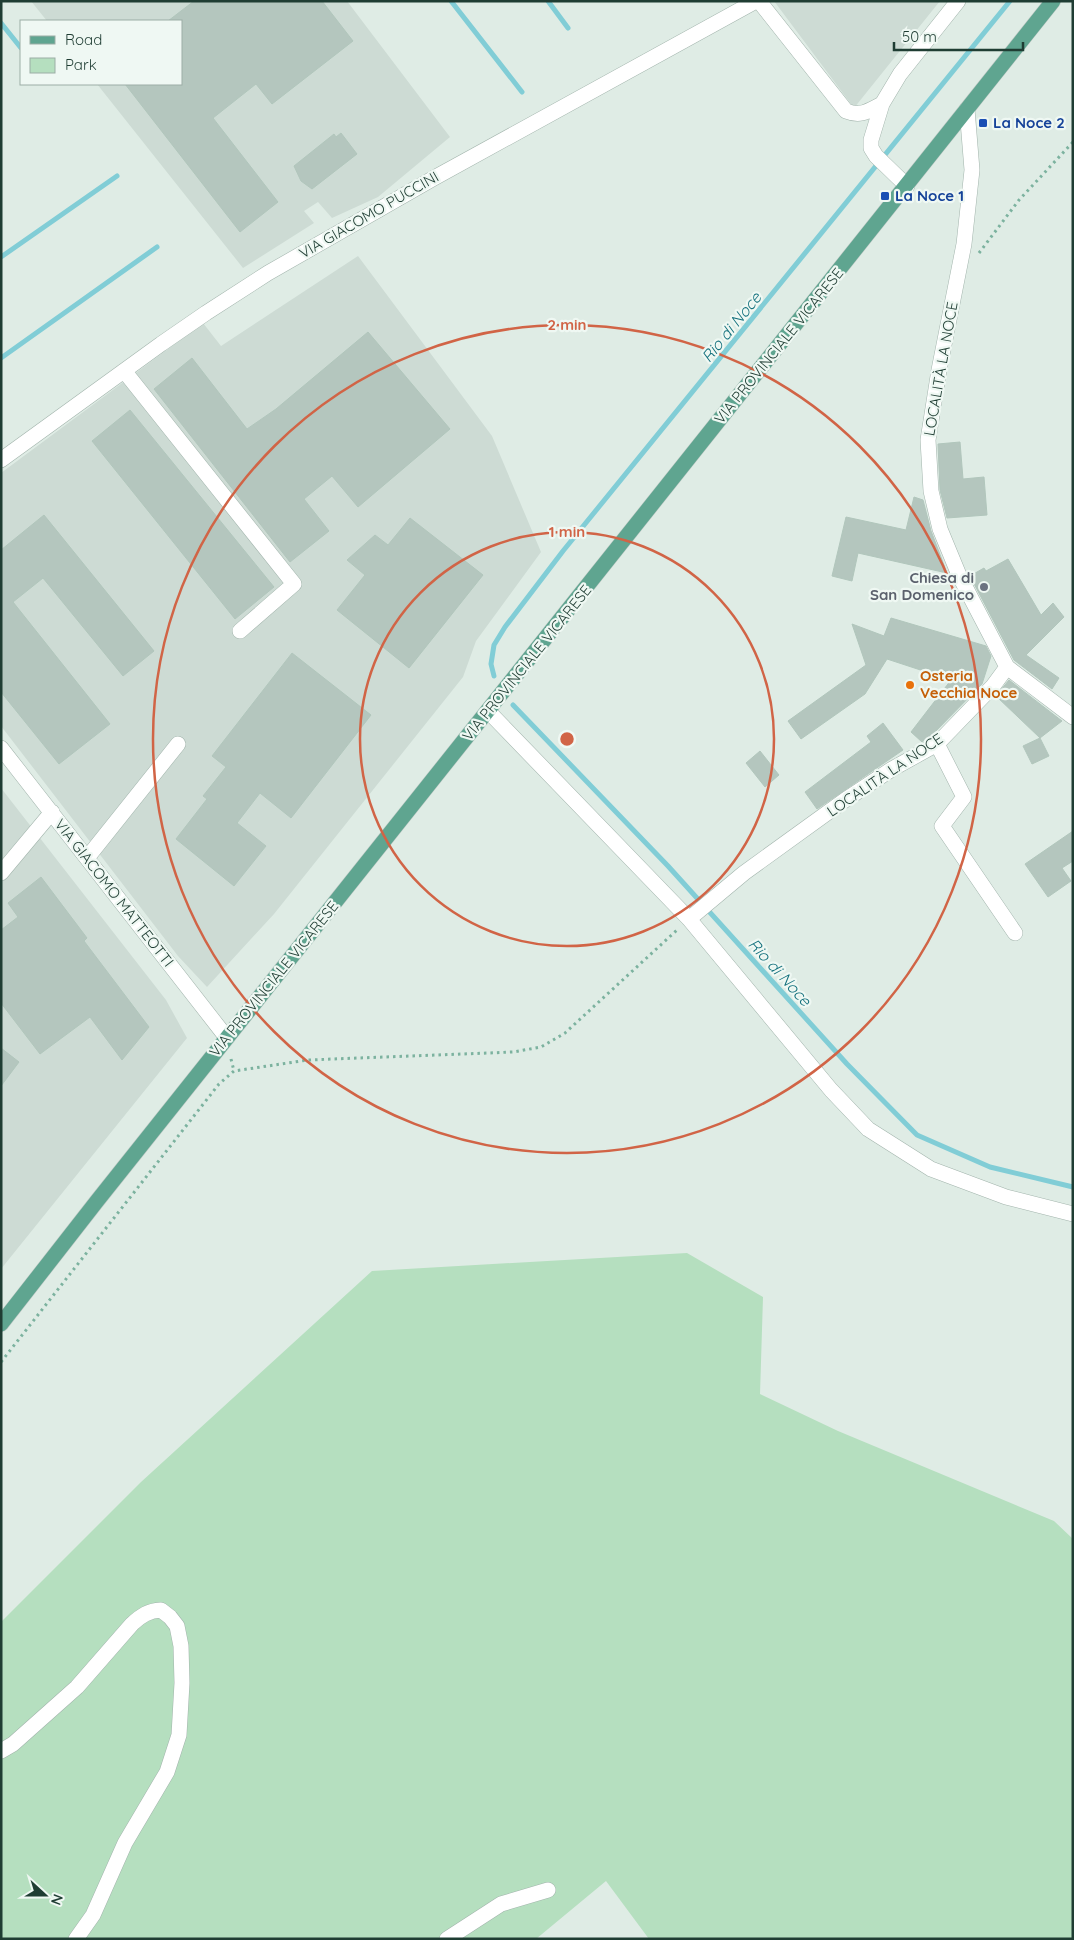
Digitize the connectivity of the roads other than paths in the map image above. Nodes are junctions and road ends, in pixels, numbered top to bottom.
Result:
1 (757, 1) edge
2 (958, 1) edge
3 (1053, 1) edge
4 (882, 104) junction
5 (967, 109) junction
6 (907, 186) junction
7 (125, 372) junction
8 (1, 460) edge
9 (240, 630) dead end
10 (1007, 667) junction
11 (488, 711) junction
12 (1073, 717) edge
13 (178, 744) dead end
14 (937, 744) junction
15 (1, 748) edge
16 (52, 812) junction
17 (87, 858) junction
18 (1, 873) edge
19 (698, 911) junction
20 (1015, 933) dead end
21 (227, 1038) junction
22 (1073, 1214) edge
23 (1, 1324) edge
24 (1, 1751) edge
25 (548, 1890) dead end
26 (76, 1939) edge
27 (447, 1939) edge

1 - 4 street, VIA GIACOMO PUCCINI
1 - 7 street, VIA GIACOMO PUCCINI
2 - 4 street
3 - 5 main road, VIA PROVINCIALE VICARESE
4 - 6 street
5 - 6 main road, VIA PROVINCIALE VICARESE
5 - 10 street, LOCALITÀ LA NOCE
6 - 11 main road, VIA PROVINCIALE VICARESE
7 - 8 street, VIA GIACOMO PUCCINI
7 - 9 street
10 - 12 street
10 - 14 street, LOCALITÀ LA NOCE
11 - 19 street
11 - 21 main road, VIA PROVINCIALE VICARESE
13 - 17 street
14 - 19 street, LOCALITÀ LA NOCE
14 - 20 street
15 - 16 street, VIA GIACOMO MATTEOTTI
16 - 17 street, VIA GIACOMO MATTEOTTI
16 - 18 street
17 - 21 street, VIA GIACOMO MATTEOTTI
19 - 22 street
21 - 23 main road, VIA PROVINCIALE VICARESE
24 - 26 street
25 - 27 street

